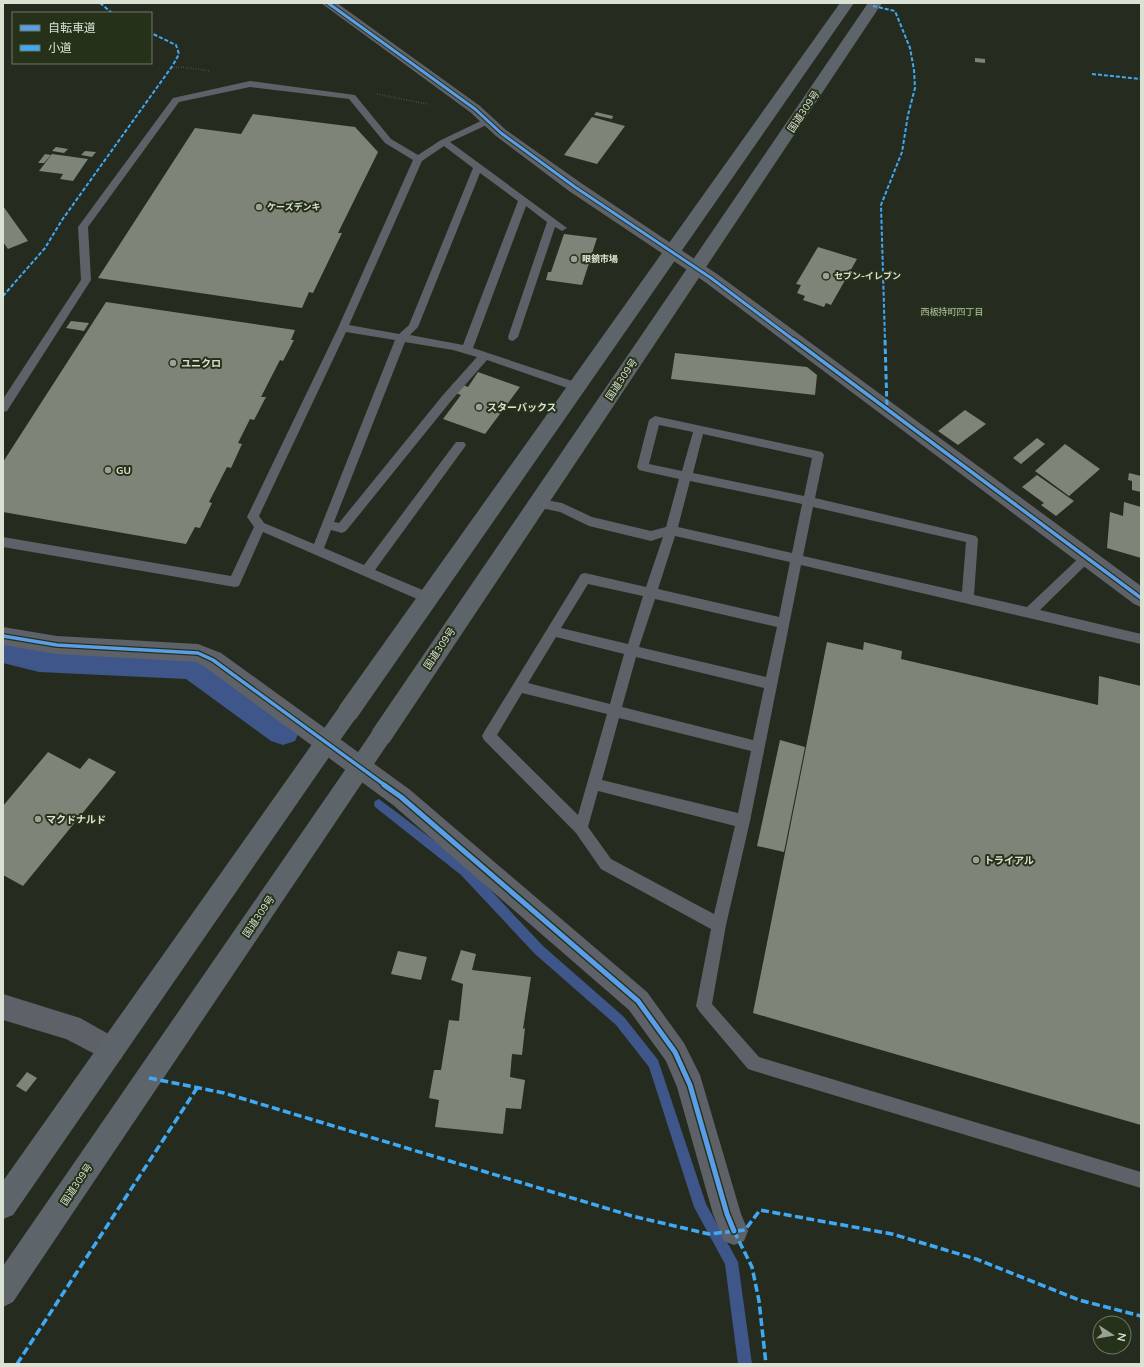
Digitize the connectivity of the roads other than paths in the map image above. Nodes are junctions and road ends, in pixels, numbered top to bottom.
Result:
1 (328, 3) edge
2 (847, 3) edge
3 (875, 3) edge
4 (488, 121) junction
5 (444, 142) junction
6 (418, 159) junction
7 (478, 167) junction
8 (523, 200) junction
9 (552, 221) junction
10 (562, 228) dead end
11 (672, 251) junction
12 (697, 268) junction
13 (343, 328) junction
14 (513, 336) dead end
15 (401, 338) junction
16 (467, 350) junction
17 (485, 355) junction
18 (577, 386) junction
19 (3, 408) edge
20 (700, 429) junction
21 (460, 445) dead end
22 (687, 476) junction
23 (808, 502) junction
24 (535, 503) junction
25 (327, 525) junction
26 (260, 526) junction
27 (671, 530) junction
28 (3, 542) edge
29 (317, 550) junction
30 (1086, 558) junction
31 (797, 560) junction
32 (366, 572) junction
33 (651, 592) junction
34 (428, 598) junction
35 (1141, 598) edge
36 (968, 600) junction
37 (1029, 613) junction
38 (783, 623) junction
39 (553, 631) junction
40 (3, 636) edge
41 (1141, 639) edge
42 (632, 650) junction
43 (770, 684) junction
44 (518, 686) junction
45 (614, 711) junction
46 (327, 742) junction
47 (757, 747) junction
48 (361, 766) junction
49 (594, 784) junction
50 (743, 821) junction
51 (581, 828) junction
52 (719, 925) junction
53 (3, 1007) edge
54 (112, 1050) junction
55 (1141, 1180) edge
56 (3, 1205) edge
57 (734, 1231) dead end
58 (3, 1292) edge

1 - 4 street
2 - 11 highway
3 - 12 highway, 国道309号
4 - 5 lane
4 - 11 street
5 - 6 lane
5 - 7 lane
6 - 13 lane
6 - 19 lane
7 - 8 lane
7 - 15 lane
8 - 9 lane
8 - 16 lane
9 - 10 lane
9 - 14 lane
11 - 12 street
11 - 18 highway
12 - 24 highway, 国道309号
12 - 30 street
13 - 15 lane
13 - 26 lane
15 - 16 lane
15 - 25 lane
16 - 17 lane
17 - 18 lane
17 - 25 lane
18 - 34 highway
20 - 22 lane
20 - 22 lane
20 - 23 lane
21 - 32 lane
22 - 23 lane
22 - 27 lane
23 - 31 lane
23 - 36 lane
24 - 27 lane
24 - 48 highway, 国道309号, bridge
25 - 29 lane
26 - 28 lane
26 - 29 lane
27 - 31 lane
27 - 33 lane
29 - 32 lane
30 - 35 street
30 - 37 lane
31 - 36 lane
31 - 38 lane
32 - 34 lane
33 - 38 lane
33 - 39 lane
33 - 42 lane
34 - 46 highway, bridge
36 - 37 lane
37 - 41 lane
38 - 43 lane
39 - 42 lane
39 - 44 lane
40 - 46 street
42 - 43 lane
42 - 45 lane
43 - 47 lane
44 - 45 lane
44 - 51 lane
45 - 47 lane
45 - 49 lane
46 - 48 street
46 - 54 highway
47 - 50 lane
48 - 57 street
48 - 58 highway, 国道309号
49 - 50 lane
49 - 51 lane
50 - 52 lane
51 - 52 lane
52 - 55 lane
53 - 54 street
54 - 56 highway

